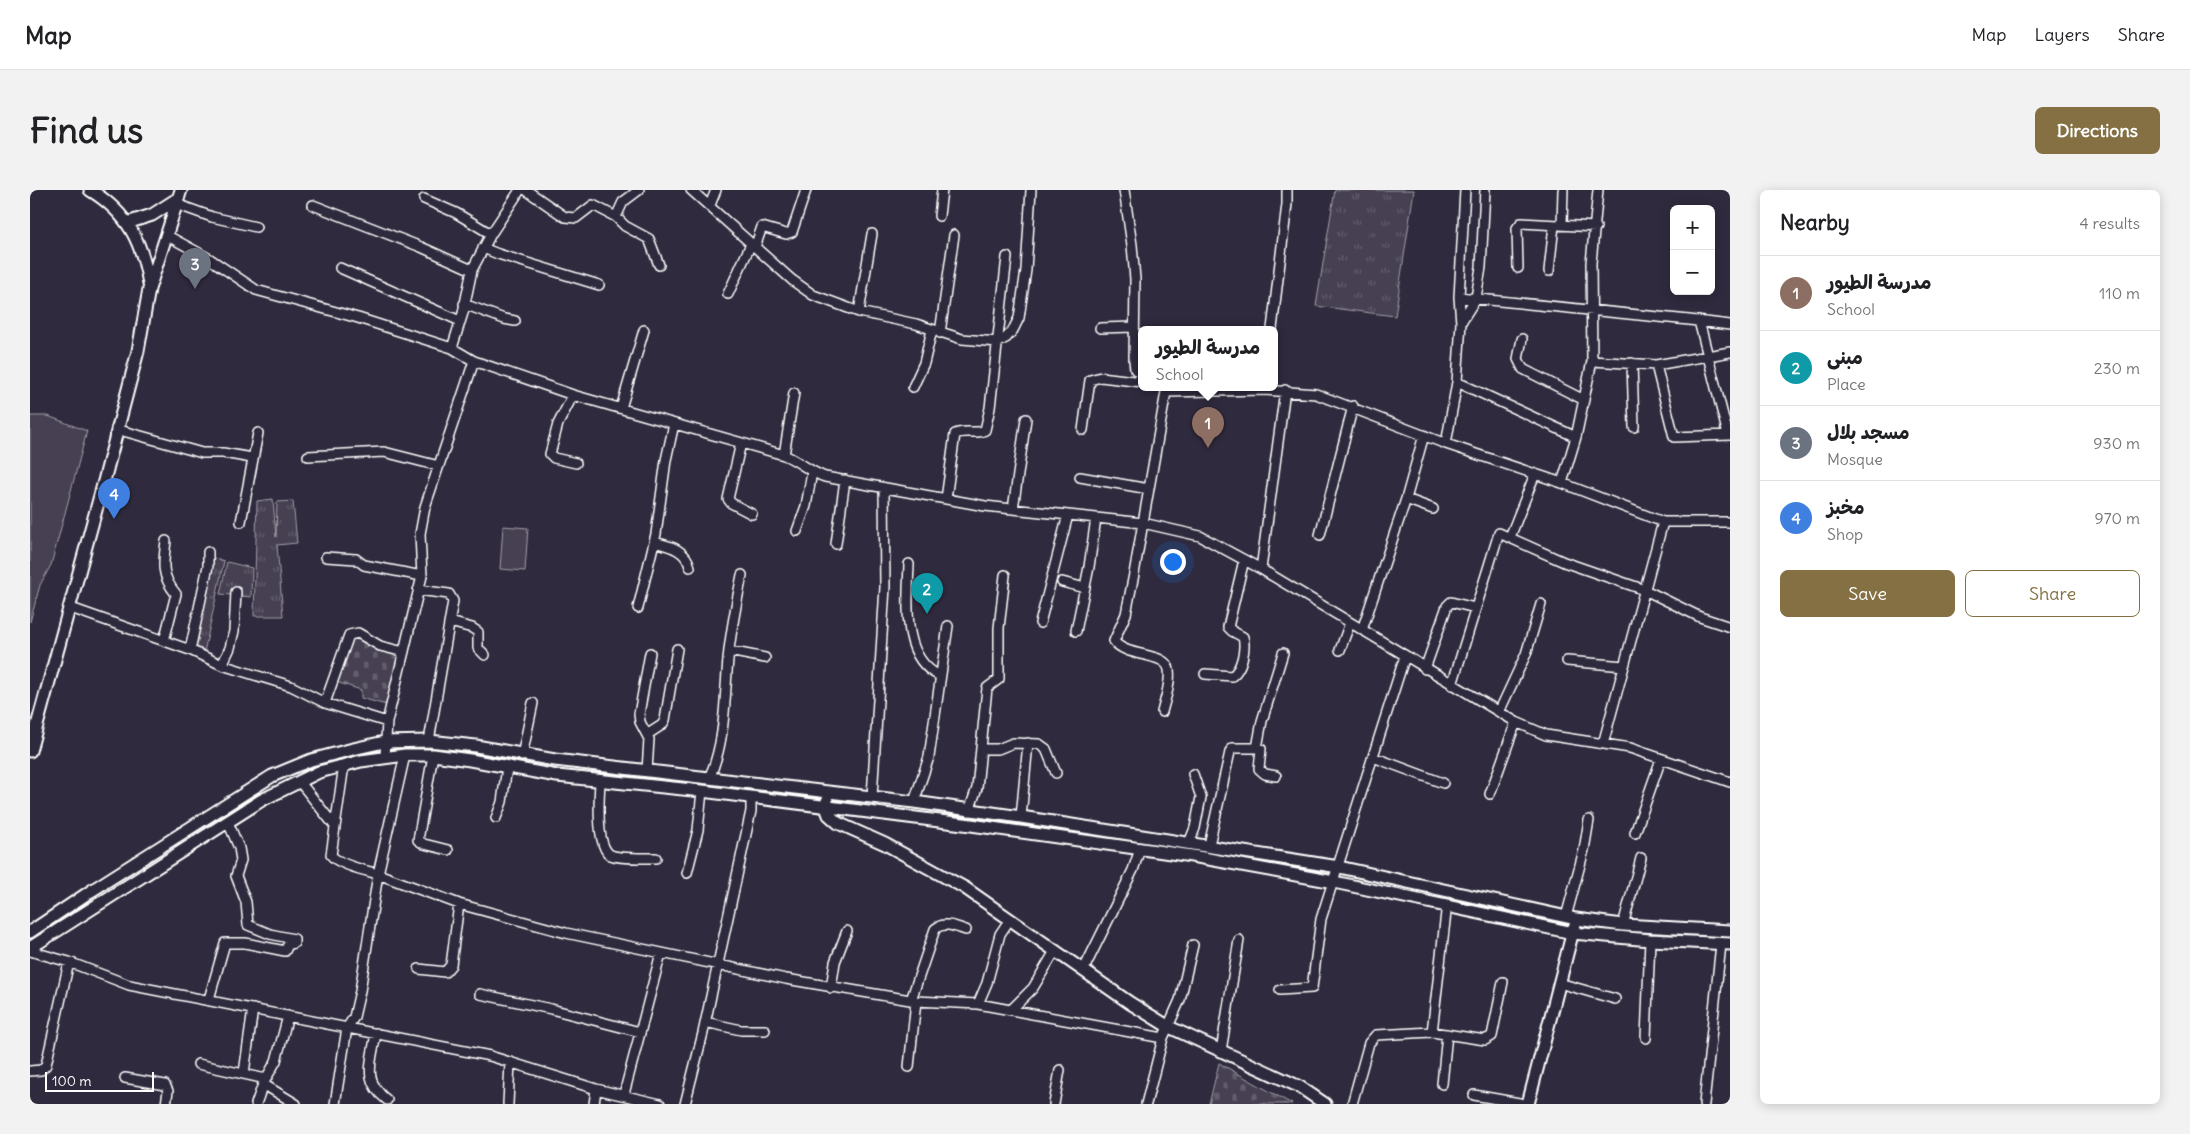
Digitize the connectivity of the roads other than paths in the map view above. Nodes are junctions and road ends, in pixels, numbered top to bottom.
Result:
1 (90, 190) edge
2 (520, 190) edge
3 (526, 190) edge
4 (638, 190) edge
5 (692, 190) edge
6 (716, 190) edge
7 (806, 190) edge
8 (942, 190) edge
9 (1031, 190) edge
10 (1124, 190) edge
11 (1287, 190) edge
12 (1465, 190) edge
13 (1485, 190) edge
14 (1563, 190) edge
15 (1598, 190) edge
16 (178, 198) edge
17 (424, 199) dead end
18 (313, 205) dead end
19 (710, 205) junction
20 (939, 216) dead end
21 (616, 217) junction
22 (127, 223) junction
23 (1558, 225) junction
24 (256, 227) dead end
25 (1596, 227) junction
26 (491, 234) junction
27 (872, 234) dead end
28 (954, 235) dead end
29 (166, 236) junction
30 (753, 245) junction
31 (483, 248) junction
32 (1007, 257) dead end
33 (660, 265) dead end
34 (340, 268) dead end
35 (1518, 268) dead end
36 (472, 270) junction
37 (1549, 271) dead end
38 (599, 285) dead end
39 (149, 288) junction
40 (728, 294) dead end
41 (1459, 297) junction
42 (1476, 298) junction
43 (464, 304) junction
44 (1592, 311) junction
45 (859, 312) junction
46 (460, 321) junction
47 (515, 321) dead end
48 (1699, 321) junction
49 (1461, 323) junction
50 (1272, 326) edge
51 (1730, 326) edge
52 (1134, 327) junction
53 (1100, 328) dead end
54 (644, 330) dead end
55 (936, 332) junction
56 (1522, 339) dead end
57 (998, 342) junction
58 (452, 348) junction
59 (1730, 352) edge
60 (1707, 356) junction
61 (474, 361) junction
62 (1592, 361) junction
63 (1632, 363) junction
64 (1656, 365) junction
65 (1138, 371) edge
66 (1138, 382) edge
67 (1457, 382) junction
68 (913, 387) dead end
69 (1278, 389) edge
70 (1285, 390) junction
71 (1163, 391) edge
72 (794, 393) dead end
73 (574, 395) junction
74 (1584, 400) junction
75 (1353, 406) junction
76 (621, 408) junction
77 (1026, 419) dead end
78 (674, 424) junction
79 (1634, 427) dead end
80 (116, 428) junction
81 (1083, 430) dead end
82 (258, 434) dead end
83 (1424, 435) junction
84 (1729, 435) edge
85 (1576, 437) junction
86 (740, 443) junction
87 (1446, 444) junction
88 (784, 455) junction
89 (308, 456) dead end
90 (252, 458) junction
91 (576, 462) dead end
92 (439, 466) junction
93 (812, 472) junction
94 (1535, 474) junction
95 (1080, 477) dead end
96 (844, 480) junction
97 (1562, 483) junction
98 (884, 488) junction
99 (1149, 489) junction
100 (946, 499) junction
101 (1406, 499) junction
102 (1013, 509) junction
103 (1433, 509) dead end
104 (752, 514) dead end
105 (1068, 514) junction
106 (1096, 518) junction
107 (241, 522) dead end
108 (1663, 522) junction
109 (1730, 522) edge
110 (1143, 523) junction
111 (797, 531) dead end
112 (1320, 535) dead end
113 (1510, 537) junction
114 (166, 541) dead end
115 (654, 542) junction
116 (836, 544) dead end
117 (208, 552) dead end
118 (326, 557) dead end
119 (1244, 560) junction
120 (909, 564) dead end
121 (690, 567) dead end
122 (1261, 569) junction
123 (1005, 574) dead end
124 (742, 575) dead end
125 (422, 576) junction
126 (1062, 582) dead end
127 (1085, 588) junction
128 (418, 590) junction
129 (1645, 590) junction
130 (236, 592) dead end
131 (1541, 604) dead end
132 (68, 607) junction
133 (638, 608) dead end
134 (1475, 608) junction
135 (450, 622) junction
136 (1040, 623) dead end
137 (1350, 623) junction
138 (948, 626) dead end
139 (1730, 627) edge
140 (1362, 630) junction
141 (1076, 631) dead end
142 (164, 641) junction
143 (677, 649) dead end
144 (190, 650) junction
145 (1340, 650) dead end
146 (729, 651) junction
147 (404, 652) junction
148 (650, 653) dead end
149 (1283, 653) dead end
150 (485, 655) dead end
151 (1405, 656) junction
152 (765, 658) dead end
153 (1567, 661) dead end
154 (222, 665) junction
155 (1624, 666) junction
156 (1425, 668) junction
157 (1205, 674) dead end
158 (940, 676) junction
159 (1452, 685) junction
160 (326, 703) junction
161 (533, 703) dead end
162 (1162, 712) dead end
163 (1498, 712) junction
164 (387, 722) junction
165 (1516, 722) junction
166 (648, 734) junction
167 (384, 742) junction
168 (429, 742) junction
169 (1028, 743) junction
170 (1603, 744) junction
171 (1257, 748) junction
172 (982, 749) junction
173 (30, 751) edge
174 (405, 755) junction
175 (433, 755) junction
176 (522, 756) junction
177 (385, 757) junction
178 (1373, 757) junction
179 (1661, 759) junction
180 (344, 765) junction
181 (507, 767) junction
182 (647, 771) junction
183 (1056, 773) dead end
184 (1193, 774) dead end
185 (1276, 776) dead end
186 (709, 778) junction
187 (299, 781) junction
188 (600, 782) junction
189 (1730, 782) edge
190 (1443, 783) dead end
191 (702, 791) junction
192 (828, 792) junction
193 (1490, 794) dead end
194 (751, 797) junction
195 (872, 797) junction
196 (914, 802) junction
197 (826, 807) junction
198 (968, 810) junction
199 (1022, 817) junction
200 (496, 818) dead end
201 (1589, 820) dead end
202 (228, 822) junction
203 (334, 825) junction
204 (1635, 834) dead end
205 (1189, 843) junction
206 (1209, 845) junction
207 (1140, 849) junction
208 (448, 850) dead end
209 (656, 858) dead end
210 (1641, 858) dead end
211 (1339, 867) junction
212 (687, 873) dead end
213 (378, 874) junction
214 (1334, 882) junction
215 (459, 904) junction
216 (1447, 904) junction
217 (1010, 918) junction
218 (1571, 918) junction
219 (1623, 925) junction
220 (966, 930) dead end
221 (30, 931) edge
222 (847, 931) dead end
223 (1730, 931) edge
224 (1573, 933) junction
225 (1239, 940) dead end
226 (1650, 940) junction
227 (1726, 944) edge
228 (1193, 945) dead end
229 (33, 947) edge
230 (1055, 951) junction
231 (661, 953) junction
232 (1726, 957) edge
233 (70, 962) junction
234 (717, 964) junction
235 (419, 969) dead end
236 (1084, 971) junction
237 (1503, 982) dead end
238 (1559, 983) junction
239 (831, 988) junction
240 (1280, 990) dead end
241 (480, 994) dead end
242 (208, 999) junction
243 (1615, 999) dead end
244 (914, 1001) junction
245 (978, 1004) junction
246 (253, 1009) junction
247 (1011, 1010) junction
248 (288, 1016) junction
249 (705, 1022) junction
250 (1169, 1027) junction
251 (347, 1028) junction
252 (765, 1030) dead end
253 (640, 1032) junction
254 (1432, 1032) junction
255 (376, 1033) junction
256 (1447, 1034) junction
257 (1163, 1038) junction
258 (1646, 1038) dead end
259 (1221, 1051) junction
260 (510, 1062) junction
261 (198, 1064) dead end
262 (909, 1067) dead end
263 (1060, 1070) dead end
264 (30, 1072) edge
265 (244, 1073) junction
266 (125, 1078) dead end
267 (264, 1082) junction
268 (1442, 1084) dead end
269 (596, 1089) junction
270 (624, 1094) junction
271 (1474, 1095) dead end
272 (387, 1100) dead end
273 (166, 1104) edge
274 (256, 1104) edge
275 (296, 1104) edge
276 (335, 1104) edge
277 (508, 1104) edge
278 (594, 1104) edge
279 (660, 1104) edge
280 (685, 1104) edge
281 (1054, 1104) edge
282 (1146, 1104) edge
283 (1325, 1104) edge
284 (1352, 1104) edge
285 (1526, 1104) edge
286 (1704, 1104) edge

1 - 22 main road
2 - 26 street
3 - 21 street
4 - 21 street
5 - 19 street
6 - 19 street
7 - 30 street
8 - 20 street
9 - 57 street
10 - 52 street
11 - 50 street
12 - 41 street
13 - 42 street
14 - 23 street
15 - 25 street
16 - 22 main road
16 - 24 street
16 - 29 main road
17 - 26 street
18 - 36 street
19 - 30 street
21 - 33 street
22 - 39 main road
23 - 25 street
23 - 35 street
23 - 37 street
25 - 44 street
26 - 31 street
27 - 45 street
28 - 55 street
29 - 39 main road
29 - 58 street
30 - 40 street
30 - 45 street
31 - 36 street
31 - 38 street
32 - 57 street
34 - 46 street
36 - 43 street
39 - 80 main road
41 - 42 street
41 - 49 street
42 - 44 street
42 - 49 street
43 - 46 street
43 - 47 street
44 - 48 street
44 - 62 street
45 - 55 street
46 - 58 street
48 - 51 street
48 - 60 street
49 - 67 street
52 - 53 street
52 - 65 street
54 - 76 street
55 - 57 street
55 - 68 street
56 - 74 street
57 - 100 street
58 - 61 street
59 - 60 street
60 - 64 street
60 - 84 street
61 - 73 street
61 - 92 street
62 - 63 street
62 - 74 street
63 - 64 street
63 - 79 street
64 - 84 street
66 - 81 street
67 - 85 street
67 - 87 street
69 - 70 street
70 - 75 street
70 - 122 street
71 - 99 street
72 - 88 street
73 - 76 street
73 - 91 street
74 - 85 street
75 - 83 street
75 - 112 street
76 - 78 street
77 - 102 street
78 - 86 street
78 - 115 street
80 - 90 street
80 - 132 main road
82 - 90 street
83 - 87 street
83 - 101 street
85 - 97 street
86 - 88 street
86 - 104 street
87 - 94 street
88 - 93 street
89 - 92 street
90 - 107 street
92 - 125 street
93 - 96 street
93 - 111 street
94 - 97 street
94 - 113 street
95 - 99 street
96 - 98 street
96 - 116 street
97 - 108 street
98 - 100 street
98 - 195 street
99 - 110 street
100 - 102 street
101 - 103 street
101 - 140 street
102 - 105 street
105 - 106 street
105 - 136 street
106 - 110 street
106 - 127 street
108 - 109 street
108 - 129 street
110 - 119 street
110 - 162 street
113 - 129 street
113 - 134 street
114 - 142 street
115 - 121 street
115 - 133 street
117 - 144 street
118 - 125 street
119 - 122 street
119 - 157 street
120 - 158 street
122 - 137 street
123 - 172 street
124 - 146 street
125 - 128 street
126 - 127 street
127 - 141 street
128 - 135 street
128 - 147 street
129 - 139 street
129 - 155 street
130 - 154 street
131 - 163 street
132 - 142 street
132 - 173 main road
134 - 156 street
134 - 159 street
135 - 150 street
135 - 168 street
137 - 140 street
137 - 145 street
138 - 158 street
140 - 151 street
142 - 144 street
143 - 166 street
144 - 154 street
146 - 152 street
146 - 186 street
147 - 160 street
147 - 164 street
148 - 166 street
149 - 171 street
151 - 156 street
151 - 178 street
153 - 155 street
154 - 160 street
155 - 170 street
156 - 159 street
158 - 196 street
159 - 163 street
160 - 164 street
161 - 176 street
163 - 165 street
164 - 167 street
165 - 170 street
165 - 193 street
166 - 182 street
167 - 168 main road
167 - 177 street
167 - 221 main road
168 - 176 main road
169 - 172 street
169 - 183 street
169 - 199 street
170 - 179 street
171 - 185 street
171 - 206 street
172 - 198 street
174 - 175 main road
174 - 177 main road
174 - 213 street
175 - 181 main road
175 - 208 street
176 - 182 main road
177 - 180 main road
178 - 190 street
178 - 211 street
179 - 189 street
179 - 204 street
180 - 187 main road
180 - 203 street
181 - 188 main road
181 - 200 street
182 - 186 main road
184 - 205 street
186 - 192 main road
187 - 202 main road
187 - 203 street
188 - 191 main road
188 - 209 street
191 - 194 main road
191 - 212 street
192 - 195 main road
192 - 197 main road
194 - 197 main road
194 - 234 street
195 - 196 main road
196 - 198 main road
197 - 207 main road
197 - 217 main road
198 - 199 main road
199 - 205 main road
201 - 218 street
202 - 229 main road
202 - 242 street
203 - 213 street
205 - 206 main road
206 - 211 main road
207 - 214 main road
207 - 236 street
210 - 219 street
211 - 214 street
211 - 218 main road
213 - 215 street
213 - 251 street
214 - 216 main road
214 - 240 street
215 - 231 street
215 - 235 street
216 - 224 main road
216 - 254 street
217 - 230 main road
217 - 245 street
218 - 219 main road
218 - 224 main road
219 - 223 main road
220 - 244 street
221 - 229 main road
222 - 239 street
224 - 226 main road
224 - 238 main road
225 - 259 street
226 - 227 main road
226 - 258 street
227 - 232 street
228 - 250 street
229 - 233 street
230 - 236 main road
230 - 247 street
231 - 234 street
231 - 253 street
232 - 286 street
233 - 242 street
233 - 264 street
234 - 239 street
234 - 249 street
236 - 250 main road
237 - 256 street
238 - 243 street
238 - 285 main road
239 - 244 street
241 - 253 street
242 - 246 street
244 - 245 street
244 - 262 street
245 - 247 street
246 - 248 street
246 - 265 street
247 - 257 street
248 - 251 street
248 - 267 street
249 - 252 street
249 - 280 street
250 - 257 street
250 - 259 main road
251 - 255 street
251 - 276 street
253 - 270 street
254 - 256 street
254 - 284 street
255 - 260 street
255 - 272 street
256 - 268 street
257 - 282 street
259 - 283 main road
260 - 269 street
260 - 277 street
261 - 265 street
263 - 281 street
265 - 267 street
266 - 273 street
267 - 274 street
267 - 275 street
269 - 270 street
269 - 278 street
270 - 279 street
271 - 285 street

